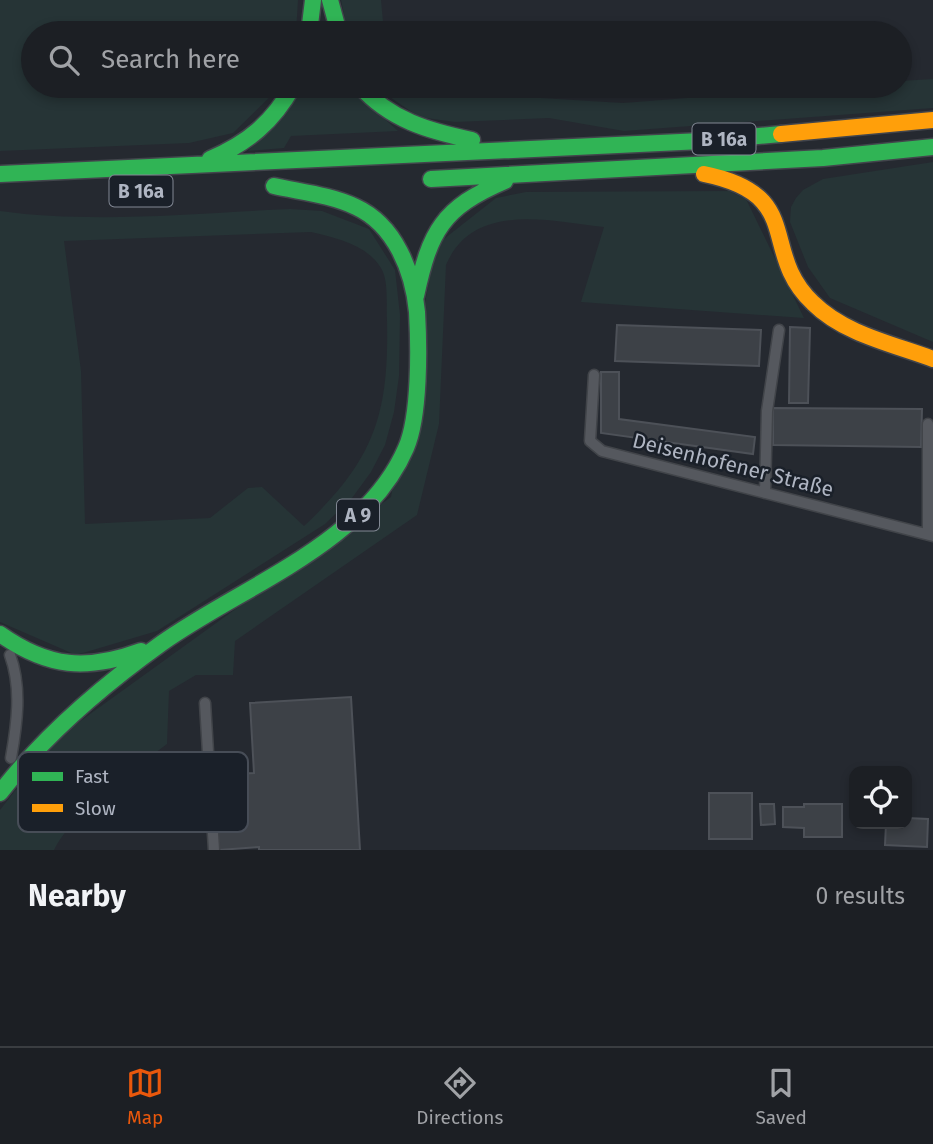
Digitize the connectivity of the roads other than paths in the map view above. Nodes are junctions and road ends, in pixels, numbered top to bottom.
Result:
1 (313, 0) edge
2 (330, 0) edge
3 (310, 21) edge
4 (336, 21) edge
5 (287, 98) edge
6 (372, 98) edge
7 (933, 120) edge
8 (933, 147) edge
9 (514, 149) junction
10 (823, 158) junction
11 (192, 166) junction
12 (661, 168) junction
13 (0, 174) edge
14 (522, 174) junction
15 (803, 176) dead end
16 (412, 180) dead end
17 (343, 183) dead end
18 (785, 198) dead end
19 (775, 219) junction
20 (416, 297) junction
21 (779, 330) dead end
22 (933, 359) edge
23 (594, 375) dead end
24 (928, 424) dead end
25 (765, 493) junction
26 (930, 535) edge
27 (0, 634) edge
28 (162, 643) junction
29 (205, 703) dead end
30 (34, 752) edge
31 (208, 752) edge
32 (18, 772) edge
33 (3, 790) edge
34 (213, 832) edge
35 (214, 850) edge

1 - 3 highway
2 - 4 highway
5 - 11 highway
6 - 9 highway
7 - 9 highway, B 16a
8 - 10 highway, B 16a
9 - 11 highway, B 16a
10 - 12 highway, B 16a
10 - 15 highway
11 - 13 highway, B 16a
12 - 14 highway, B 16a
12 - 19 highway
14 - 16 highway, B 16a
14 - 20 highway, A 9
17 - 20 highway, A 9
18 - 19 highway
19 - 22 highway
20 - 28 highway, A 9
21 - 25 lane
23 - 25 lane, Deisenhofener Straße
24 - 26 lane
25 - 26 lane, Deisenhofener Straße
27 - 28 highway, A 9
27 - 33 lane
28 - 30 highway, A 9
29 - 31 lane
32 - 33 highway, A 9
34 - 35 lane

